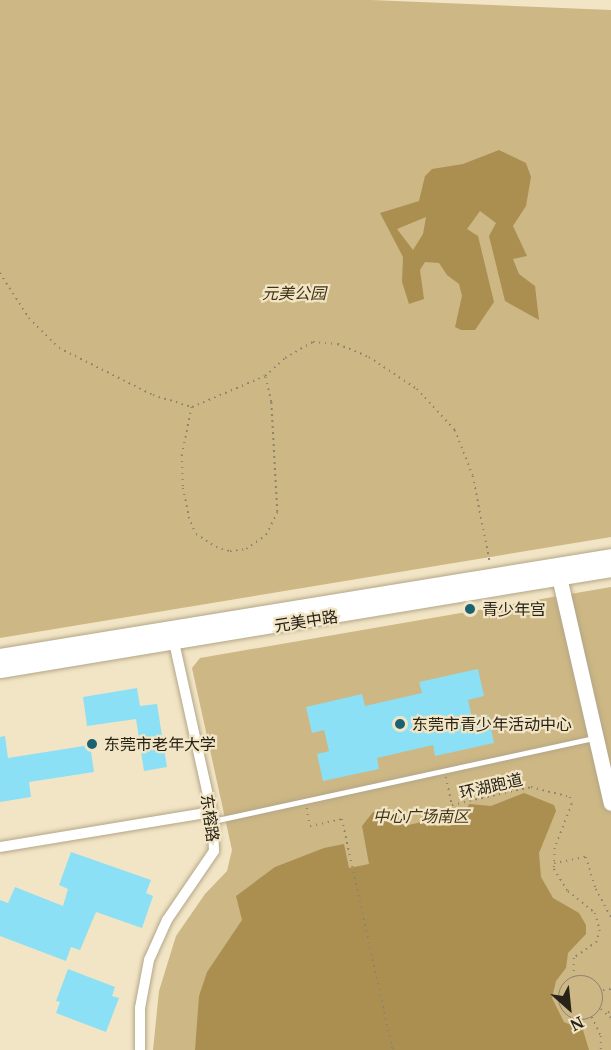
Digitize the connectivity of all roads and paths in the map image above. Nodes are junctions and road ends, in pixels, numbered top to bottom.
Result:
1 (0, 273) edge
2 (265, 376) junction
3 (192, 407) junction
4 (611, 556) edge
5 (611, 569) edge
6 (558, 571) junction
7 (492, 576) junction
8 (174, 642) junction
9 (0, 656) edge
10 (0, 670) edge
11 (596, 737) junction
12 (444, 771) junction
13 (305, 801) junction
14 (611, 804) edge
15 (212, 817) junction
16 (0, 847) edge
17 (554, 863) junction
18 (611, 917) edge
19 (574, 977) junction
20 (611, 988) edge
21 (602, 991) junction
22 (600, 1008) junction
23 (611, 1008) edge
24 (608, 1014) junction
25 (591, 1017) junction
26 (611, 1018) edge
27 (140, 1050) edge
28 (393, 1050) edge
29 (601, 1050) edge

1 - 3 path
2 - 3 path
2 - 3 path
2 - 7 path
4 - 6 street, 元美中路
5 - 6 street, 元美中路
6 - 7 street, 元美中路
6 - 8 street, 元美中路
6 - 11 street
7 - 9 street, 元美中路
8 - 10 street, 元美中路
8 - 15 street, 东榕路
11 - 12 lane
11 - 14 street
12 - 13 lane
12 - 17 path, 环湖跑道
13 - 15 lane
13 - 28 path
15 - 16 street
15 - 27 street, 东榕路
17 - 18 path
17 - 19 path
19 - 21 path
19 - 25 path
20 - 21 path
21 - 22 path
22 - 24 path
22 - 25 path
23 - 24 path
24 - 26 path
25 - 29 path

